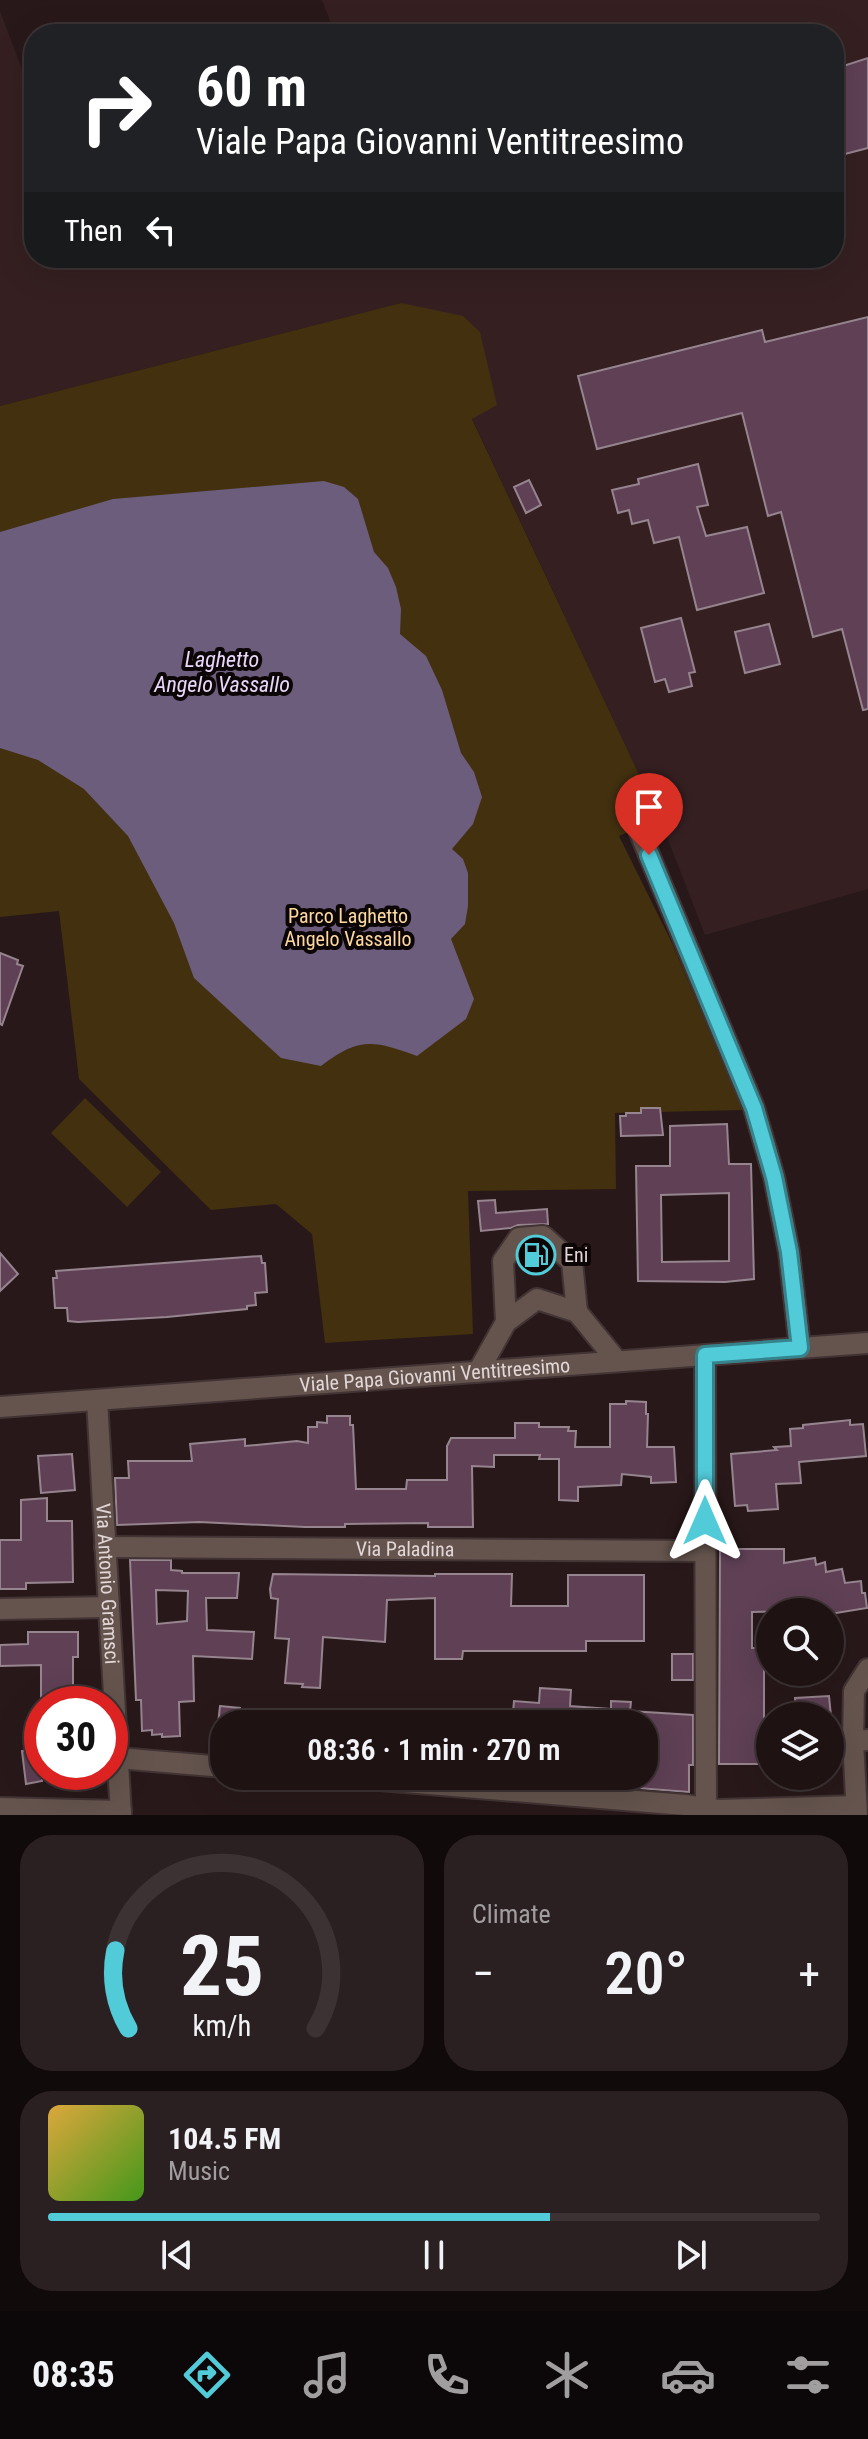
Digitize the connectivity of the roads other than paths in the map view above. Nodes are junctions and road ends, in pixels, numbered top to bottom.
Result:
1 (640, 833) dead end
2 (577, 1312) junction
3 (506, 1322) junction
4 (868, 1343) edge
5 (800, 1348) junction
6 (705, 1355) junction
7 (617, 1361) junction
8 (478, 1372) junction
9 (97, 1400) junction
10 (0, 1407) edge
11 (105, 1547) junction
12 (705, 1551) junction
13 (109, 1607) junction
14 (0, 1609) edge
15 (868, 1669) edge
16 (114, 1686) edge
17 (860, 1740) edge
18 (128, 1759) edge
19 (210, 1766) edge
20 (120, 1790) edge
21 (502, 1790) edge
22 (0, 1808) edge
23 (857, 1810) edge
24 (706, 1812) edge
25 (121, 1813) edge

1 - 5 street
2 - 3 street
2 - 3 street
2 - 7 street
3 - 8 street
4 - 5 street, Viale Papa Giovanni Ventitreesimo
5 - 6 street, Viale Papa Giovanni Ventitreesimo
6 - 7 street, Viale Papa Giovanni Ventitreesimo
6 - 12 street
7 - 8 street, Viale Papa Giovanni Ventitreesimo
8 - 9 street, Viale Papa Giovanni Ventitreesimo
9 - 10 street, Viale Papa Giovanni Ventitreesimo
9 - 11 street, Via Antonio Gramsci
11 - 12 street, Via Paladina
11 - 13 street, Via Antonio Gramsci
12 - 24 street
13 - 14 street
13 - 16 street, Via Antonio Gramsci
15 - 17 street
17 - 23 street
18 - 19 street
20 - 25 street, Via Antonio Gramsci
21 - 24 street
22 - 25 street
23 - 24 street

